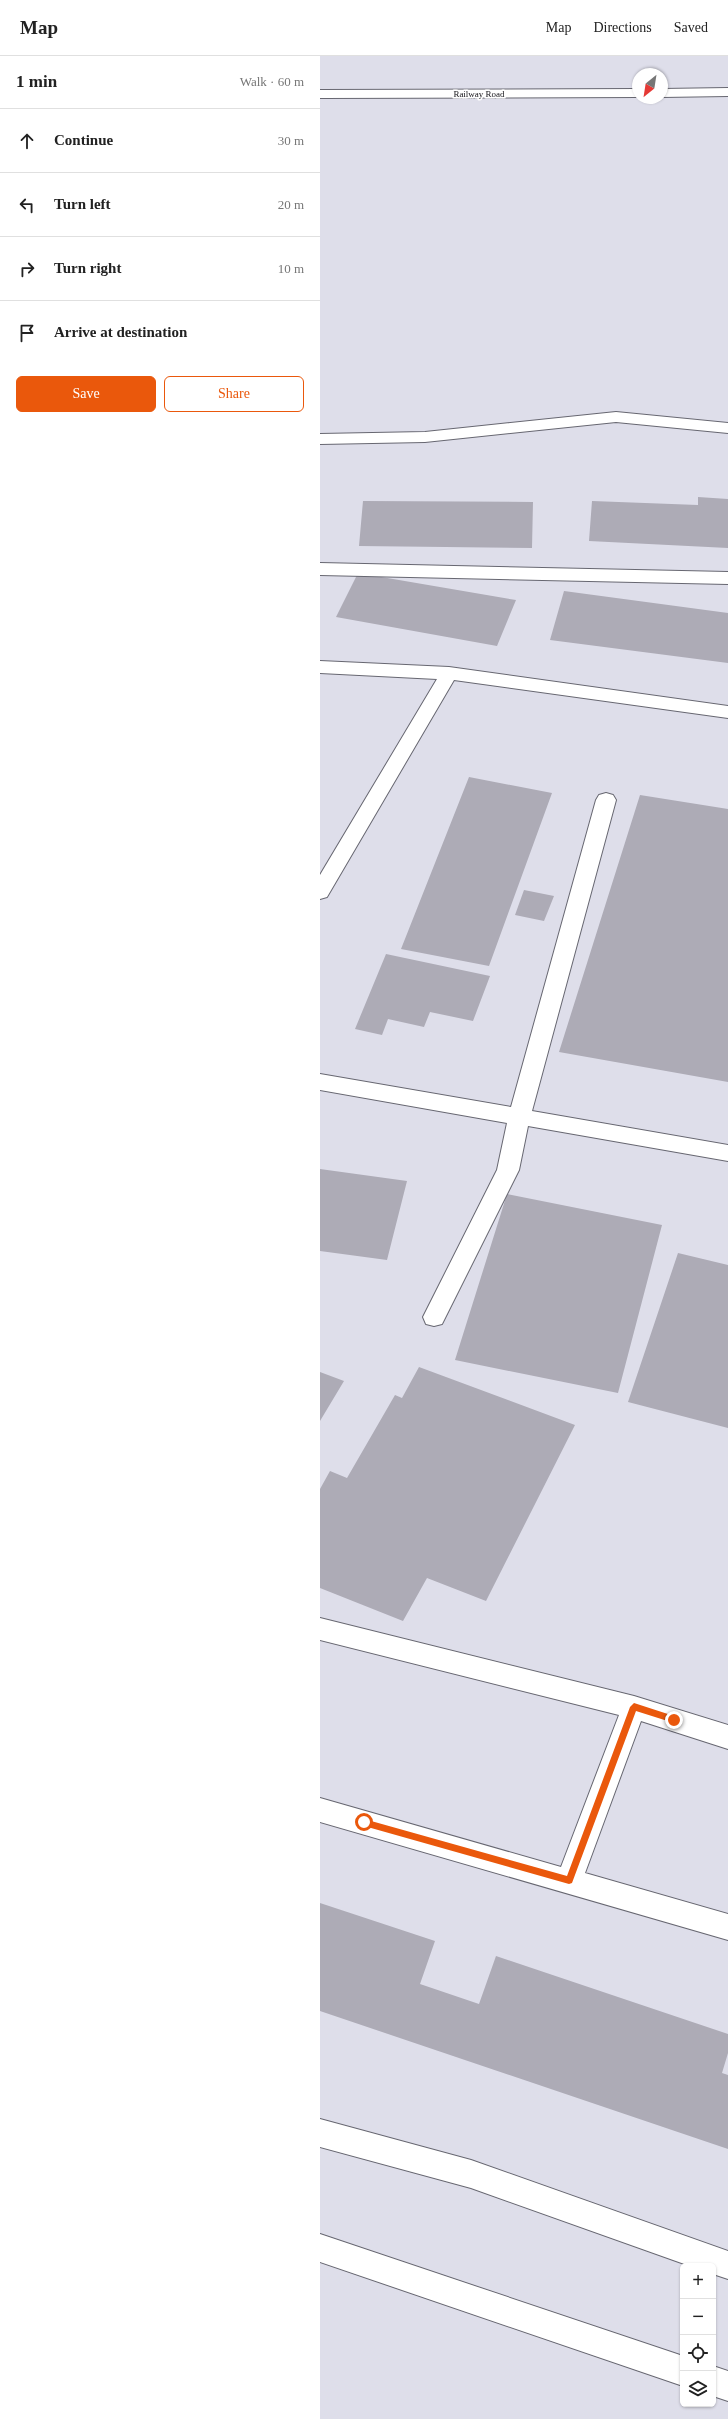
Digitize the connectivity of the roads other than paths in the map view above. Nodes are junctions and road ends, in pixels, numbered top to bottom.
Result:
1 (728, 92) edge
2 (632, 93) edge
3 (668, 93) edge
4 (320, 94) edge
5 (728, 428) edge
6 (320, 439) edge
7 (320, 569) edge
8 (728, 578) edge
9 (320, 667) edge
10 (449, 673) junction
11 (728, 712) edge
12 (606, 800) dead end
13 (320, 892) edge
14 (320, 1082) edge
15 (519, 1118) junction
16 (728, 1153) edge
17 (434, 1317) dead end
18 (320, 1629) edge
19 (634, 1707) junction
20 (728, 1737) edge
21 (320, 1810) edge
22 (569, 1880) junction
23 (728, 1927) edge
24 (321, 2137) edge
25 (320, 2248) edge
26 (728, 2265) edge
27 (680, 2370) edge
28 (716, 2382) edge
29 (728, 2386) edge

1 - 3 street
2 - 4 street, Railway Road
5 - 6 street
7 - 8 street
9 - 10 street
10 - 11 street
10 - 13 street
12 - 15 street
14 - 15 street
15 - 16 street
15 - 17 street
18 - 19 street
19 - 20 street
19 - 22 street
21 - 22 street
22 - 23 street
24 - 26 street
25 - 27 street
28 - 29 street

